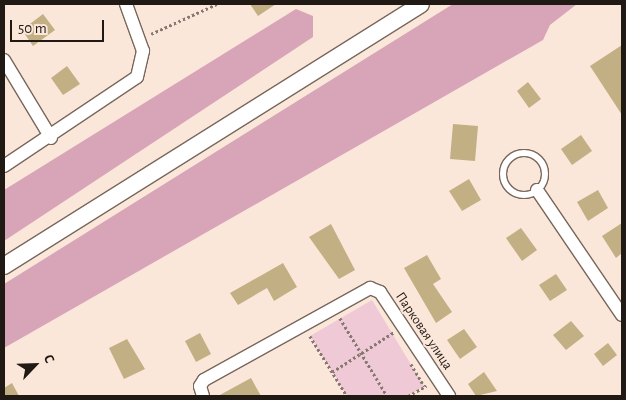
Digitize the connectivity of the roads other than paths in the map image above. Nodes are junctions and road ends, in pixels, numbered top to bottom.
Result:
1 (126, 4) edge
2 (421, 4) edge
3 (4, 60) edge
4 (51, 138) junction
5 (4, 166) edge
6 (537, 190) junction
7 (4, 266) edge
8 (622, 315) edge
9 (203, 396) edge
10 (450, 396) edge

1 - 4 street
2 - 7 street
3 - 4 street
4 - 5 street
6 - 6 lane
6 - 8 street
9 - 10 street, Парковая улица

